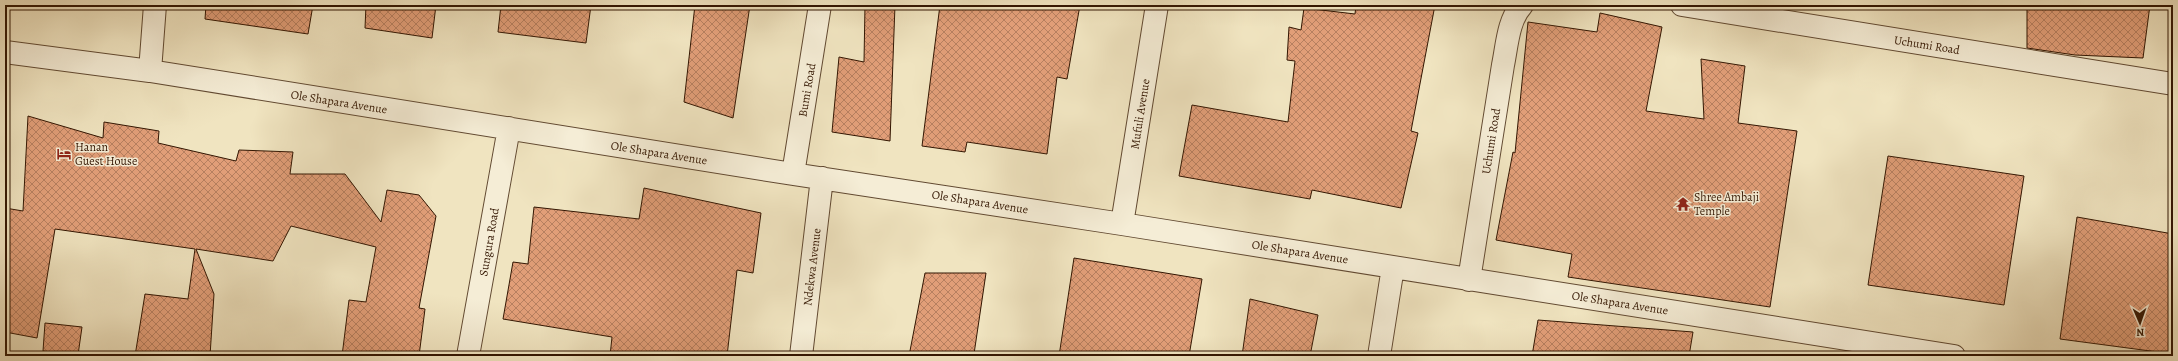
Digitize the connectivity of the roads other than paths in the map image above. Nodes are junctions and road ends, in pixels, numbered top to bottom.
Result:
1 (155, 5) edge
2 (820, 5) edge
3 (1157, 5) edge
4 (1522, 5) edge
5 (1682, 5) edge
6 (5, 52) edge
7 (150, 71) junction
8 (2173, 84) edge
9 (509, 128) junction
10 (793, 174) junction
11 (822, 178) junction
12 (1122, 224) junction
13 (1393, 267) junction
14 (1469, 280) junction
15 (468, 356) edge
16 (801, 356) edge
17 (1379, 356) edge
18 (1954, 356) edge

1 - 7 street
2 - 10 street, Bumi Road
3 - 12 street, Mufuli Avenue
4 - 14 street, Uchumi Road
5 - 8 street, Uchumi Road
6 - 7 street, Ole Shapara Avenue
7 - 9 street, Ole Shapara Avenue
9 - 10 street, Ole Shapara Avenue
9 - 15 street, Sungura Road
10 - 11 street, Ole Shapara Avenue
11 - 12 street, Ole Shapara Avenue
11 - 16 street, Ndekwa Avenue
12 - 13 street, Ole Shapara Avenue
13 - 14 street, Ole Shapara Avenue
13 - 17 street
14 - 18 street, Ole Shapara Avenue

